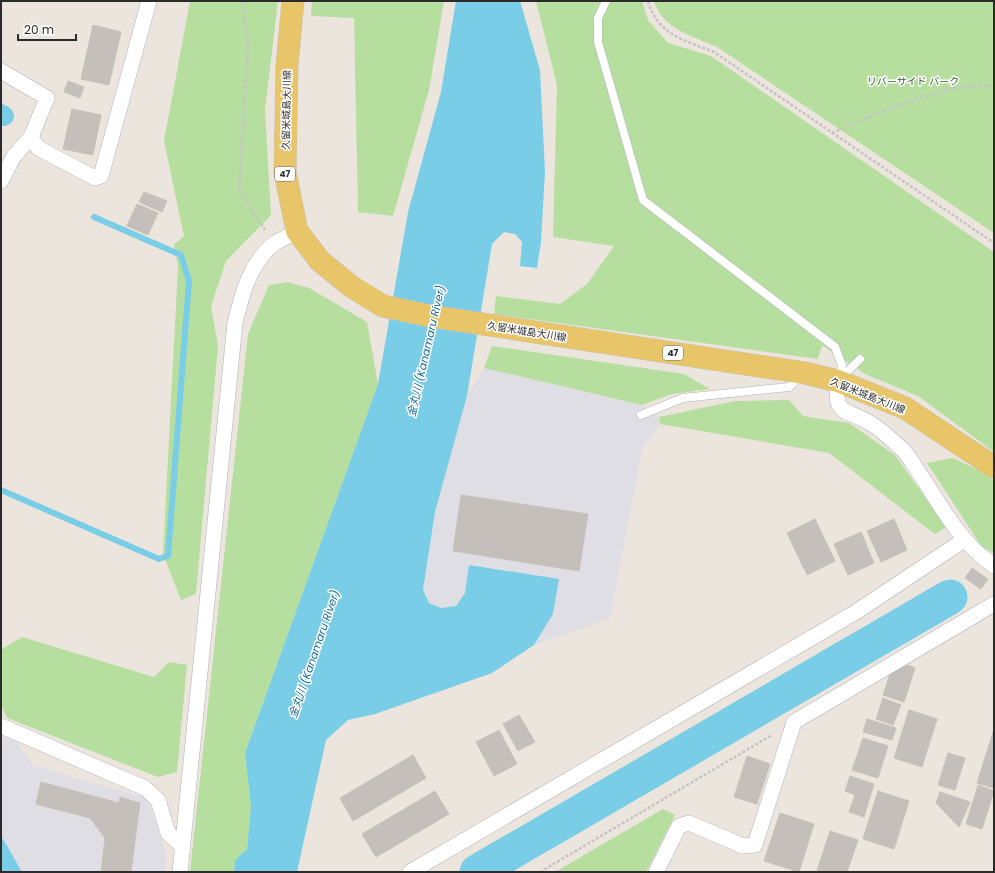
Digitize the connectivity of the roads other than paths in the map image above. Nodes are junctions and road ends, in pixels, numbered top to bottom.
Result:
1 (149, 1) edge
2 (293, 1) edge
3 (606, 1) edge
4 (1, 71) edge
5 (31, 137) junction
6 (1, 180) edge
7 (297, 231) junction
8 (860, 359) dead end
9 (805, 373) junction
10 (838, 381) junction
11 (641, 415) dead end
12 (994, 467) edge
13 (964, 540) junction
14 (994, 566) edge
15 (994, 604) edge
16 (1, 726) edge
17 (183, 847) junction
18 (180, 872) edge
19 (410, 872) edge
20 (656, 872) edge

1 - 5 street
2 - 7 main road, 久留米城島大川線 / 47
3 - 10 lane
4 - 5 street
5 - 6 street
7 - 9 main road, 久留米城島大川線 / 47
7 - 17 street
8 - 10 lane
9 - 10 main road, 久留米城島大川線 / 47
9 - 11 lane
10 - 12 main road, 久留米城島大川線 / 47
10 - 13 street
13 - 14 street
13 - 19 street
15 - 20 street
16 - 17 street
17 - 18 street

